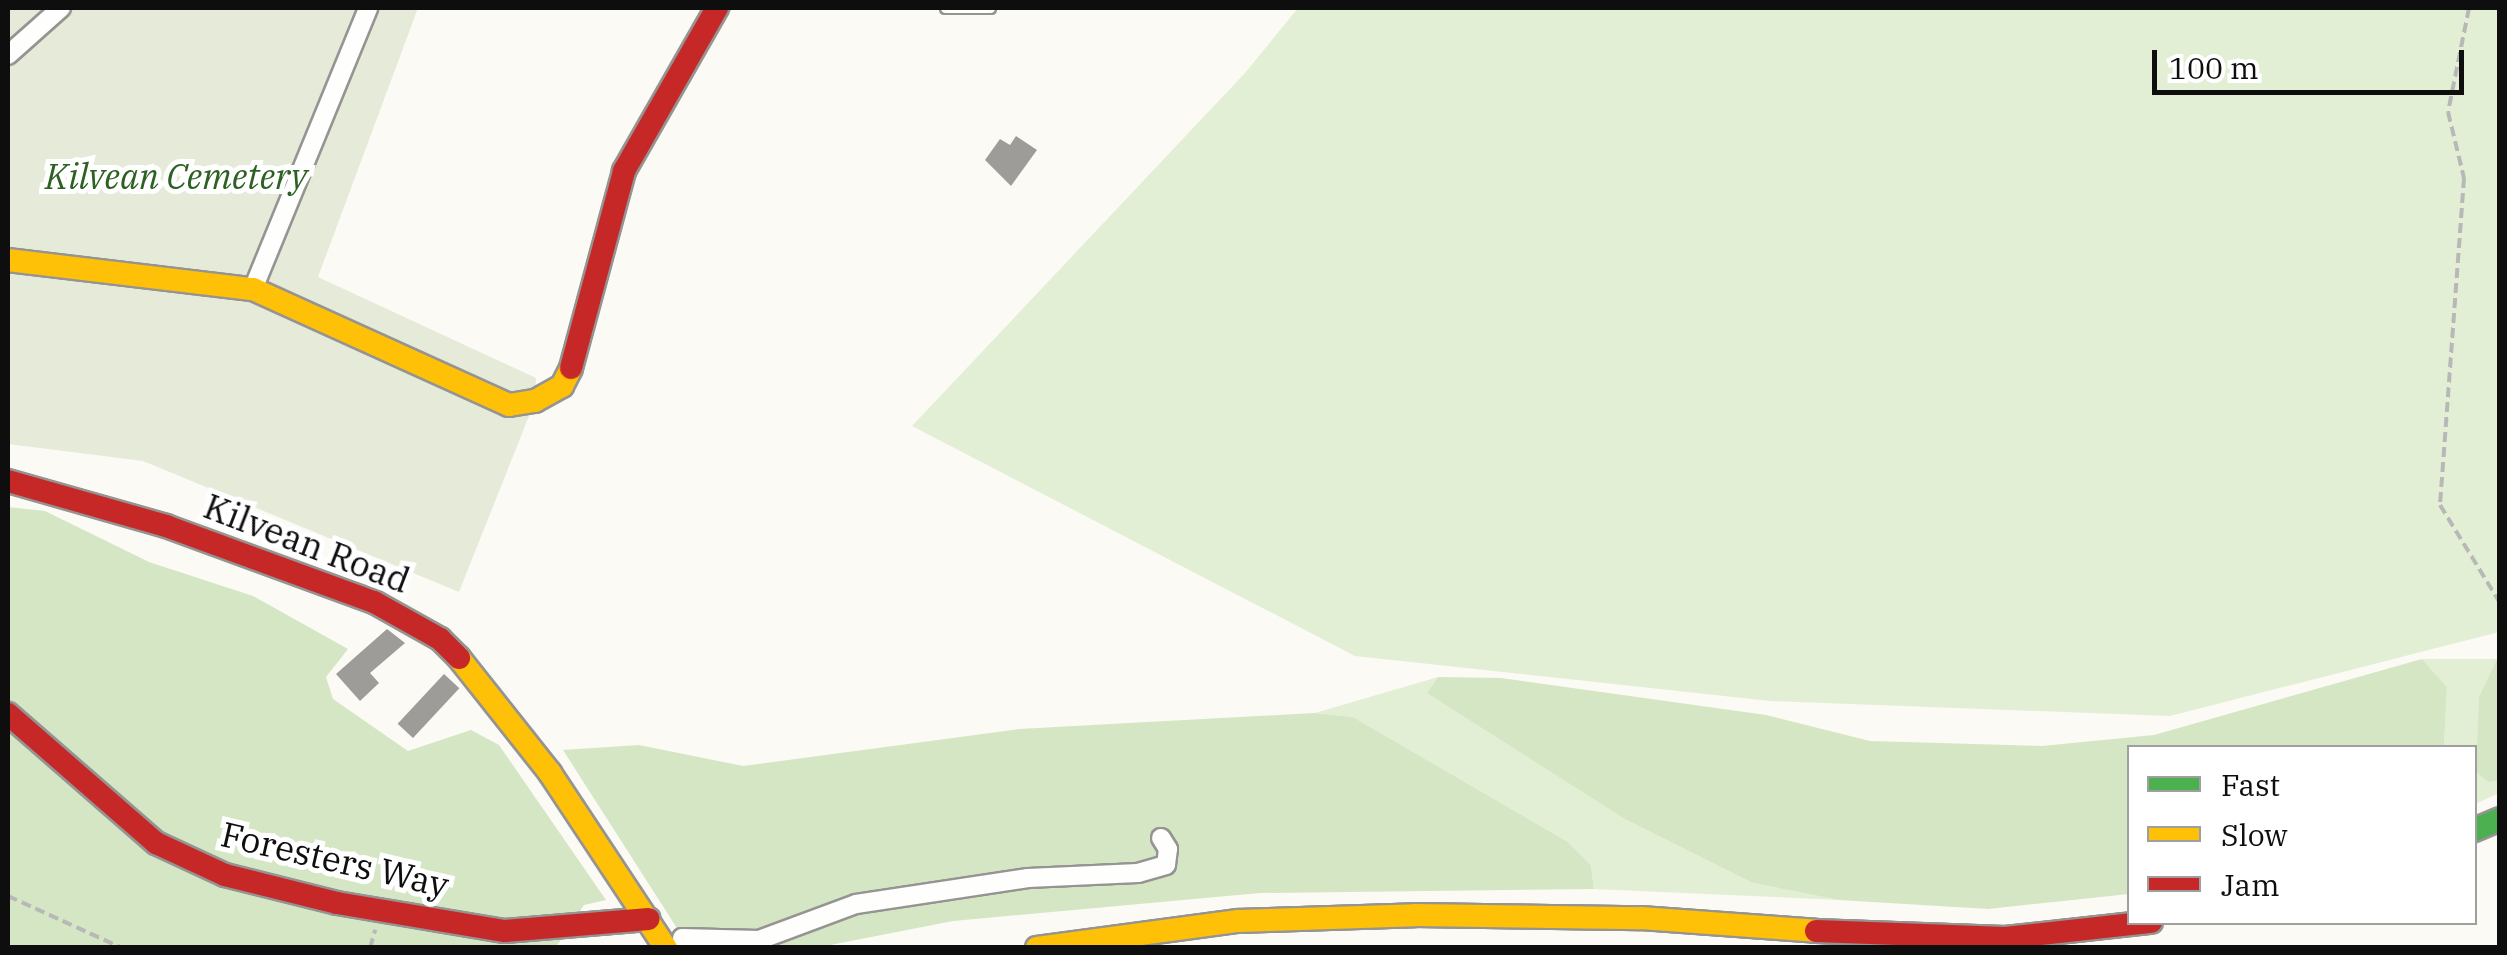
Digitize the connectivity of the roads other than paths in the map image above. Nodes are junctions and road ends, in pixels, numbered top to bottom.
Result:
1 (62, 8) edge
2 (368, 8) edge
3 (946, 8) edge
4 (990, 8) edge
5 (710, 11) edge
6 (8, 55) edge
7 (8, 260) edge
8 (253, 289) junction
9 (8, 482) edge
10 (8, 714) edge
11 (1161, 838) dead end
12 (648, 920) junction
13 (2127, 925) edge
14 (674, 943) edge
15 (1038, 948) edge

1 - 6 street
2 - 8 street
3 - 4 lane
5 - 8 main road
7 - 8 main road
9 - 12 main road, Kilvean Road
10 - 12 main road, Foresters Way
11 - 14 street
12 - 14 main road, Kilvean Road
13 - 15 main road

